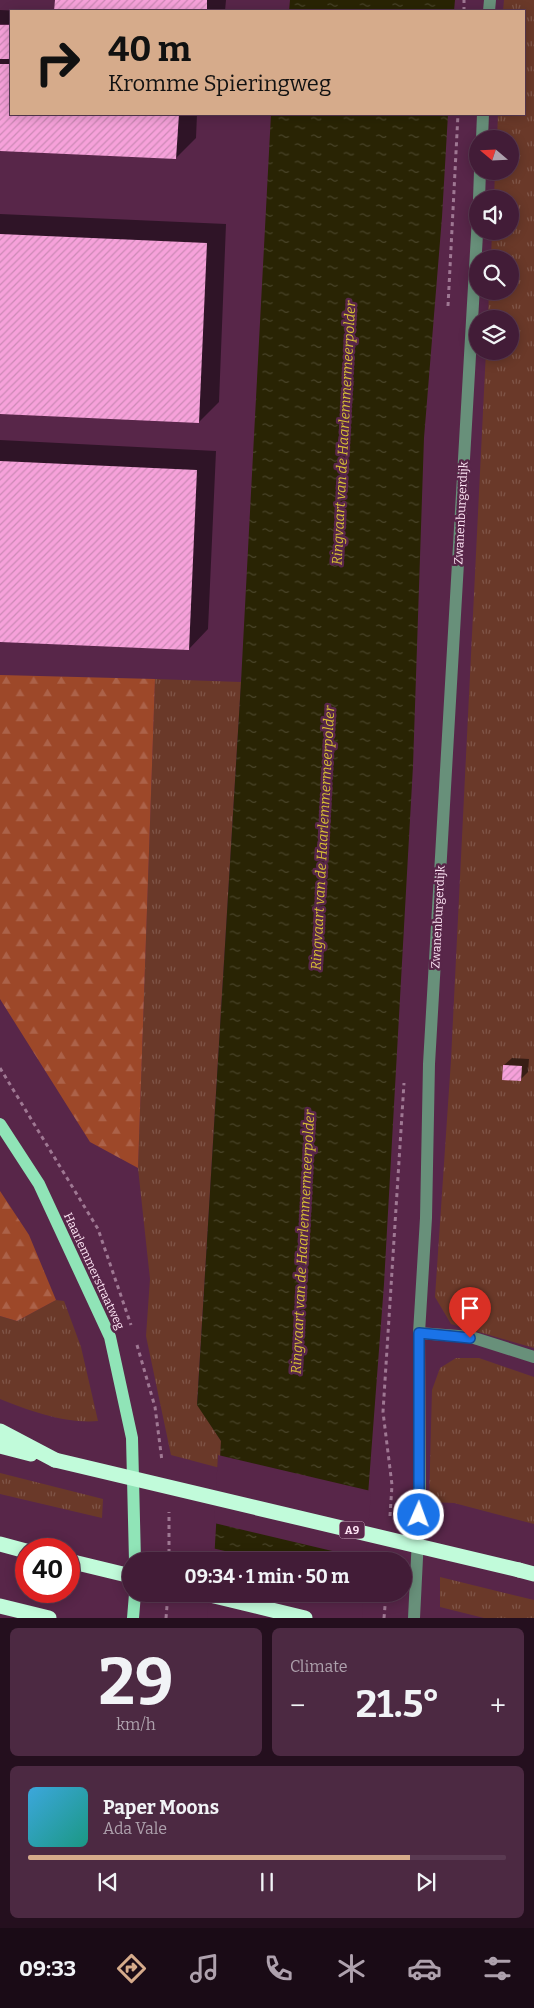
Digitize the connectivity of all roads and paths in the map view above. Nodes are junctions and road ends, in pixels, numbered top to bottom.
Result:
1 (483, 115) edge
2 (482, 130) edge
3 (477, 240) edge
4 (0, 1124) edge
5 (419, 1333) junction
6 (534, 1357) edge
7 (0, 1431) edge
8 (0, 1446) edge
9 (55, 1460) junction
10 (0, 1544) edge
11 (15, 1548) edge
12 (135, 1552) edge
13 (80, 1564) edge
14 (527, 1572) edge
15 (122, 1574) edge
16 (134, 1602) edge
17 (167, 1602) edge
18 (239, 1602) edge
19 (385, 1602) edge
20 (0, 1606) edge
21 (49, 1618) edge
22 (133, 1618) edge
23 (166, 1618) edge
24 (305, 1618) edge
25 (384, 1618) edge
26 (414, 1618) edge

1 - 2 street
3 - 5 street, Zwanenburgerdijk
4 - 12 main road, Haarlemmerstraatweg
5 - 6 street
5 - 26 street, Zwanenburgerdijk
7 - 9 highway, A9
8 - 9 highway, A9
9 - 14 highway, A9, bridge
10 - 11 highway
13 - 15 highway
16 - 22 main road
17 - 23 path
18 - 24 highway
19 - 25 path
20 - 21 highway

